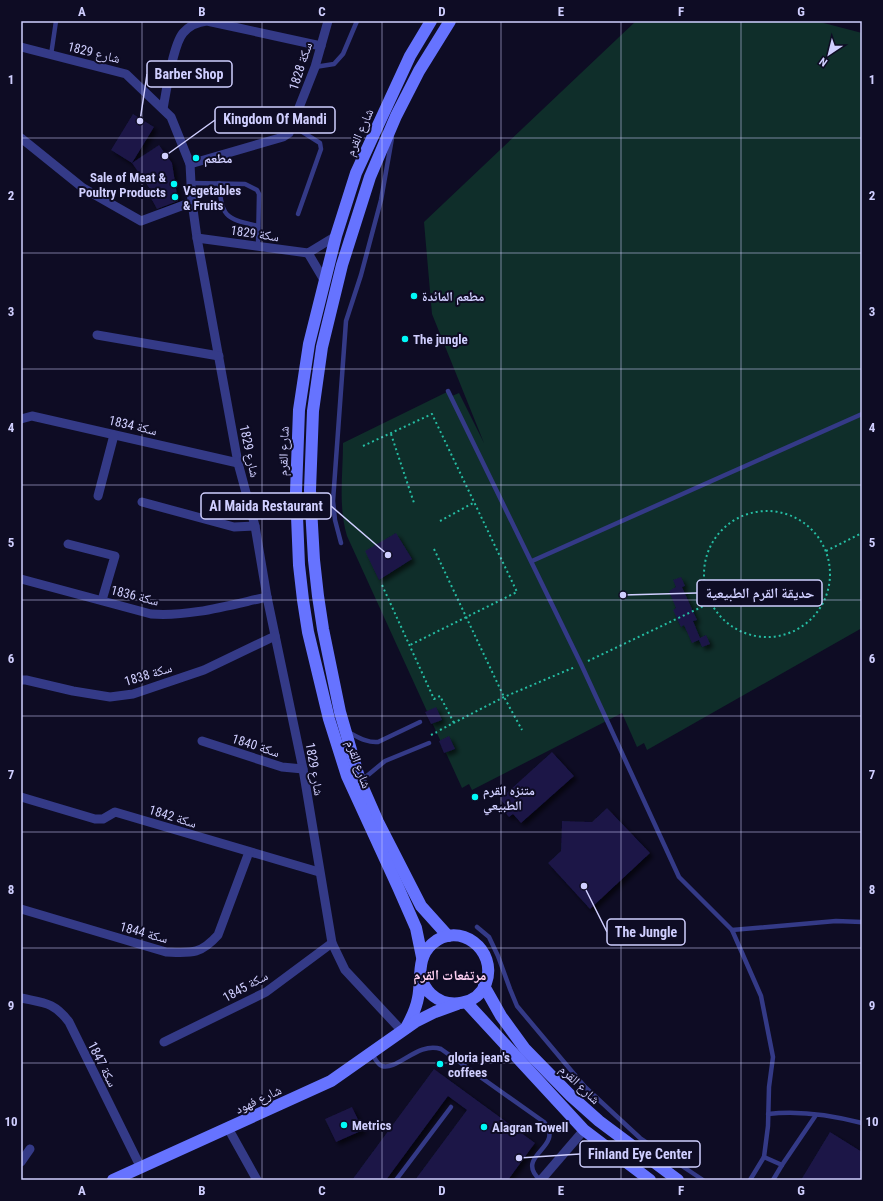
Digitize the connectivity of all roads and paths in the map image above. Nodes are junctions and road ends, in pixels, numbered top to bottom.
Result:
1 (56, 21) edge
2 (328, 21) edge
3 (356, 21) edge
4 (423, 21) edge
5 (431, 21) edge
6 (450, 21) edge
7 (321, 46) junction
8 (21, 47) edge
9 (52, 55) junction
10 (410, 56) junction
11 (315, 68) junction
12 (163, 109) junction
13 (396, 116) junction
14 (293, 126) junction
15 (21, 138) edge
16 (190, 164) junction
17 (191, 183) junction
18 (220, 183) junction
19 (192, 202) junction
20 (298, 214) dead end
21 (258, 226) junction
22 (336, 236) junction
23 (197, 238) junction
24 (258, 246) junction
25 (308, 253) junction
26 (324, 280) junction
27 (97, 335) dead end
28 (219, 356) junction
29 (448, 391) dead end
30 (862, 414) edge
31 (21, 419) edge
32 (114, 434) junction
33 (391, 434) junction
34 (363, 446) dead end
35 (238, 462) junction
36 (98, 496) dead end
37 (142, 502) dead end
38 (475, 502) junction
39 (414, 503) dead end
40 (440, 521) dead end
41 (255, 526) junction
42 (862, 533) edge
43 (341, 543) dead end
44 (68, 544) dead end
45 (434, 549) dead end
46 (826, 551) junction
47 (532, 561) junction
48 (21, 580) edge
49 (382, 585) dead end
50 (267, 598) junction
51 (102, 600) junction
52 (466, 617) junction
53 (275, 636) junction
54 (410, 645) junction
55 (21, 680) edge
56 (420, 722) dead end
57 (454, 723) dead end
58 (345, 730) junction
59 (522, 730) dead end
60 (202, 741) dead end
61 (429, 743) dead end
62 (303, 769) junction
63 (360, 781) junction
64 (21, 797) edge
65 (249, 852) junction
66 (319, 872) junction
67 (21, 909) edge
68 (862, 922) edge
69 (477, 927) dead end
70 (732, 930) junction
71 (448, 936) junction
72 (332, 943) junction
73 (422, 957) junction
74 (420, 976) junction
75 (484, 986) junction
76 (21, 998) edge
77 (461, 1003) junction
78 (404, 1030) junction
79 (164, 1042) dead end
80 (372, 1053) junction
81 (451, 1107) dead end
82 (768, 1114) junction
83 (816, 1115) junction
84 (862, 1122) edge
85 (228, 1128) junction
86 (584, 1130) junction
87 (30, 1149) dead end
88 (764, 1157) junction
89 (21, 1162) edge
90 (782, 1165) junction
91 (140, 1168) junction
92 (113, 1180) edge
93 (257, 1180) edge
94 (396, 1180) edge
95 (540, 1180) edge
96 (650, 1180) edge
97 (678, 1180) edge
98 (703, 1180) edge
99 (750, 1180) edge
100 (772, 1180) edge

1 - 9 lane
2 - 7 street, سكة 1828
3 - 11 lane
4 - 10 main road
5 - 10 main road, شارع القرم
6 - 13 main road, شارع القرم
7 - 11 street, سكة 1828
7 - 12 street
8 - 9 street, 1829 شارع
9 - 12 street, 1829 شارع
10 - 22 main road, شارع القرم
11 - 14 street, سكة 1828
12 - 16 street, 1829 شارع
13 - 43 lane
13 - 58 main road, شارع القرم
14 - 16 street, سكة 1828
14 - 20 lane
15 - 19 street
16 - 17 street, 1829 شارع
17 - 18 lane
17 - 19 street, 1829 شارع
18 - 21 lane
18 - 21 lane
19 - 23 street, 1829 شارع
21 - 24 lane
22 - 25 street
22 - 26 main road, شارع القرم
23 - 24 street, سكة 1829
23 - 28 street, 1829 شارع
24 - 25 street, سكة 1829
25 - 26 street
26 - 73 main road, شارع القرم
27 - 28 street
28 - 35 street, 1829 شارع
29 - 47 lane
30 - 47 lane
31 - 32 street, سكة 1834
32 - 35 street, سكة 1834
32 - 36 street
33 - 34 path
33 - 38 path
33 - 39 path
35 - 41 street, 1829 شارع
37 - 41 street
38 - 40 path
38 - 52 path
41 - 50 street, 1829 شارع
42 - 46 path
44 - 51 street
45 - 52 path
46 - 46 path
47 - 70 lane
48 - 51 street, سكة 1836
49 - 54 path
50 - 51 street, سكة 1836
50 - 53 street, 1829 شارع
52 - 54 path
52 - 59 path
53 - 55 street, 1838 سكة
53 - 62 street, 1829 شارع
54 - 57 path
56 - 58 lane
58 - 63 main road, شارع القرم
60 - 62 street, سكة 1840
61 - 63 lane
62 - 66 street, 1829 شارع
63 - 71 main road, شارع القرم
64 - 65 street, سكة 1842
65 - 66 street, سكة 1842
65 - 67 street, سكة 1844
66 - 72 street, 1829 شارع
68 - 70 lane
69 - 98 lane
70 - 82 lane
71 - 73 main road
71 - 75 main road
72 - 78 street, 1829 شارع
72 - 79 street, 1845 سكة
73 - 74 main road
74 - 77 main road
74 - 78 main road, شارع فهود
75 - 77 main road
75 - 97 main road, شارع القرم
76 - 91 street, سكة 1847
77 - 78 main road, شارع فهود
77 - 86 main road
78 - 80 main road, شارع فهود
80 - 85 main road, شارع فهود
80 - 95 lane
81 - 94 lane
82 - 83 lane
82 - 88 lane
83 - 84 lane
83 - 90 lane
85 - 91 main road, شارع فهود
85 - 93 street
86 - 95 street
86 - 96 main road
87 - 89 street
88 - 90 lane
88 - 99 lane
90 - 100 lane
91 - 92 main road, شارع فهود

